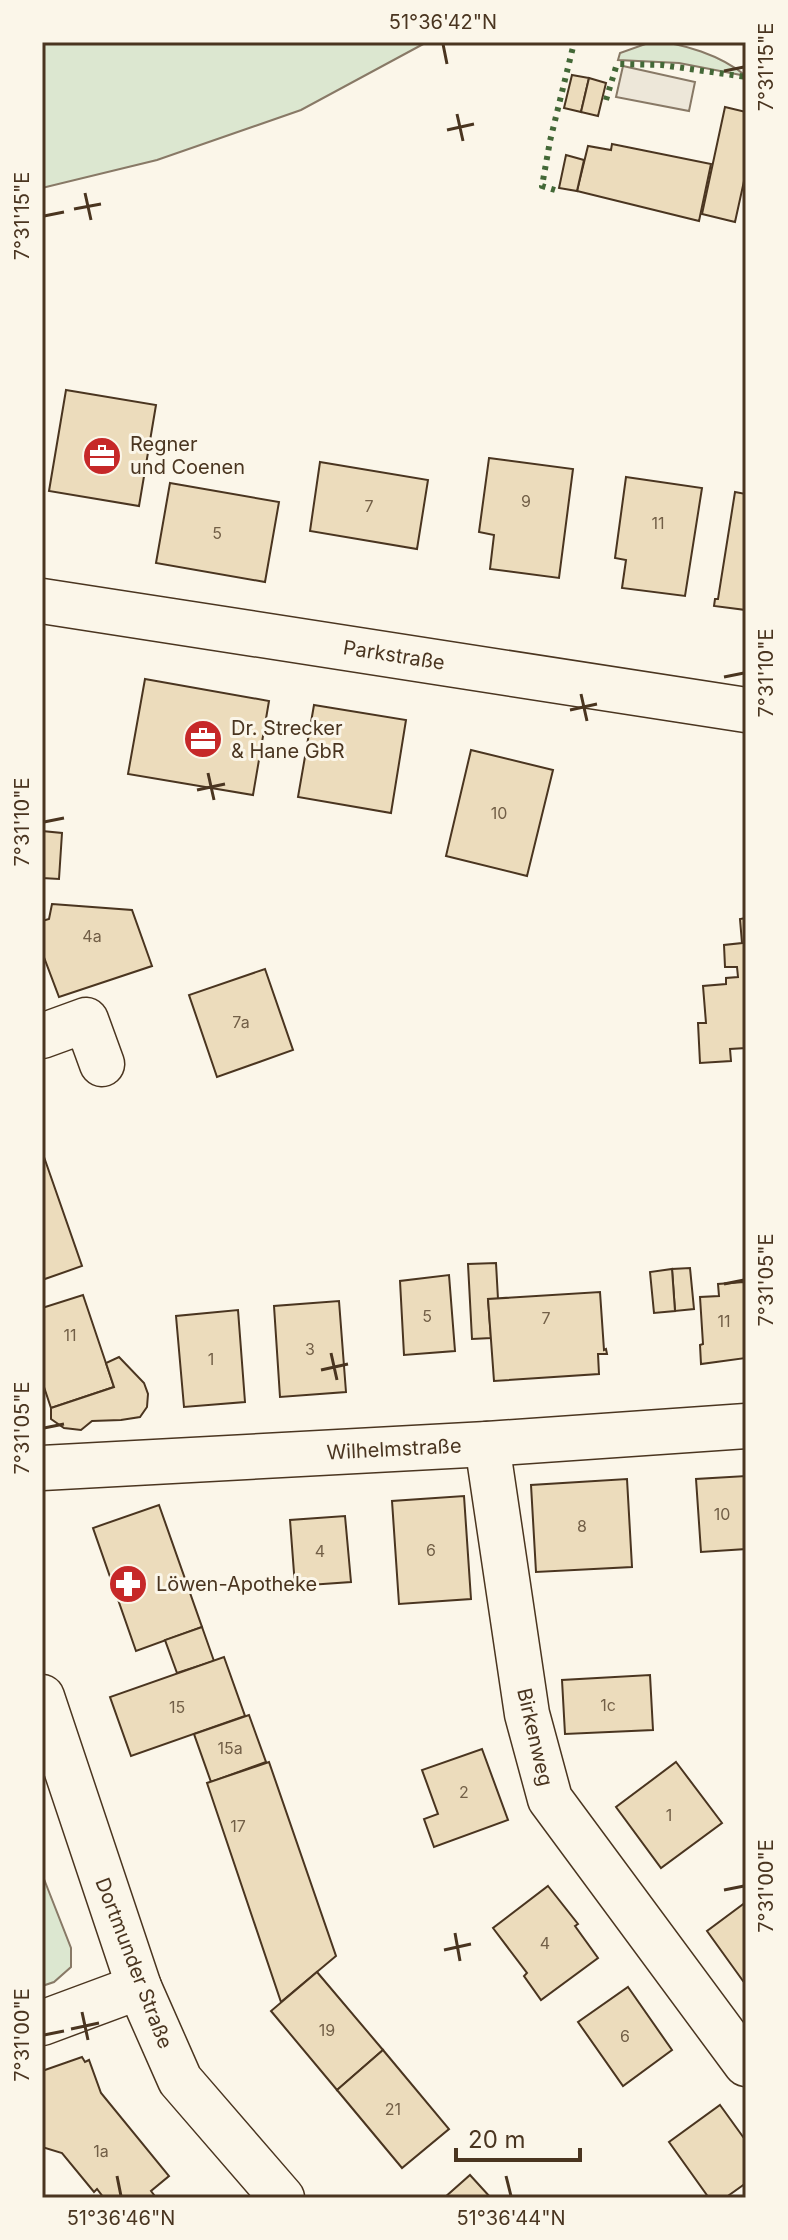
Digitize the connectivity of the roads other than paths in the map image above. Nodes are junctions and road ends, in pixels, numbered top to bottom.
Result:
1 (42, 601) edge
2 (746, 710) edge
3 (42, 1036) edge
4 (102, 1064) dead end
5 (746, 1426) edge
6 (487, 1444) junction
7 (42, 1468) edge
8 (42, 1697) edge
9 (139, 1987) junction
10 (42, 2023) edge
11 (746, 2064) edge
12 (282, 2198) edge

1 - 2 street, Parkstraße
3 - 4 street
5 - 6 street, Wilhelmstraße
6 - 7 street, Wilhelmstraße
6 - 11 street, Birkenweg
8 - 9 street, Dortmunder Straße
9 - 10 street
9 - 12 street, Dortmunder Straße

